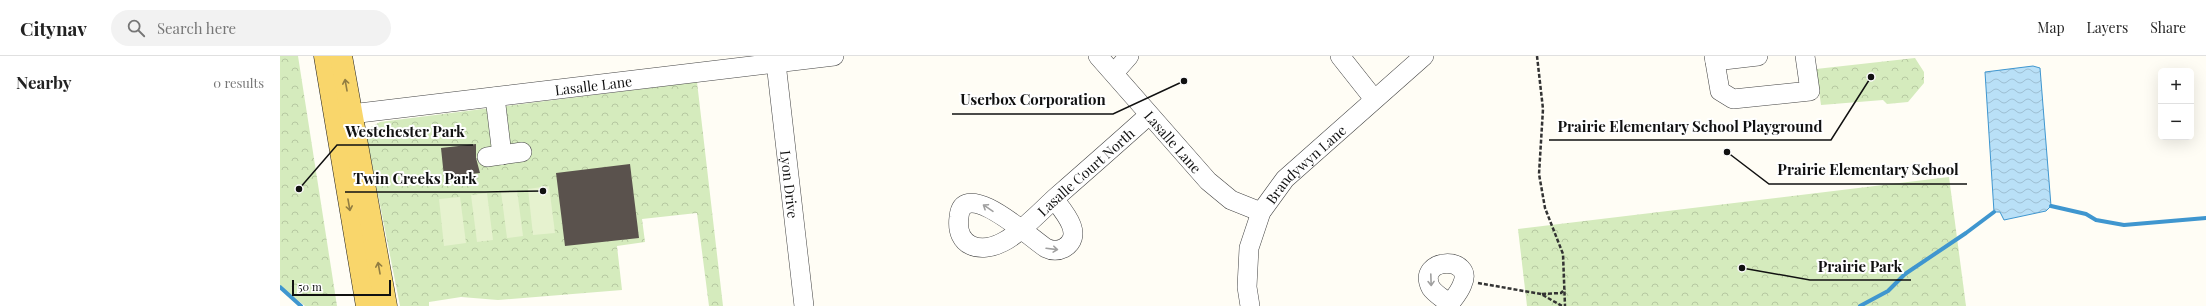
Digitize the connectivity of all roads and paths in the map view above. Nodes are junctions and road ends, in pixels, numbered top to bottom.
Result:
1 (325, 56) edge
2 (341, 56) edge
3 (834, 56) edge
4 (1098, 56) edge
5 (1130, 56) edge
6 (1340, 56) edge
7 (1424, 56) edge
8 (1537, 56) edge
9 (1758, 56) edge
10 (1806, 56) edge
11 (1715, 58) edge
12 (776, 63) junction
13 (1114, 73) junction
14 (495, 97) junction
15 (1374, 98) junction
16 (351, 114) junction
17 (1149, 115) junction
18 (522, 152) dead end
19 (1054, 199) junction
20 (1261, 212) junction
21 (1463, 281) junction
22 (1566, 289) junction
23 (1541, 294) junction
24 (1449, 305) edge
25 (367, 306) edge
26 (386, 306) edge
27 (804, 306) edge
28 (1250, 306) edge
29 (1564, 306) edge

1 -> 25 main road
16 -> 2 main road
3 - 12 street, Lasalle Lane
4 - 13 street, Lasalle Lane
5 - 13 street
6 - 15 street
7 - 15 street, Brandywyn Lane
8 - 22 path
9 - 11 street
10 - 11 street
12 - 14 street, Lasalle Lane
12 - 27 street, Lyon Drive
13 - 17 street, Lasalle Lane
14 - 16 street, Lasalle Lane
14 - 18 street
15 - 20 street, Brandywyn Lane
26 -> 16 main road
17 - 19 street, Lasalle Court North
17 - 20 street, Lasalle Lane
19 -> 19 street, Lasalle Court North
20 - 28 street, Brandywyn Lane
21 - 23 path
21 - 24 street
21 -> 24 street
22 - 23 path
22 - 29 path
23 - 29 path

